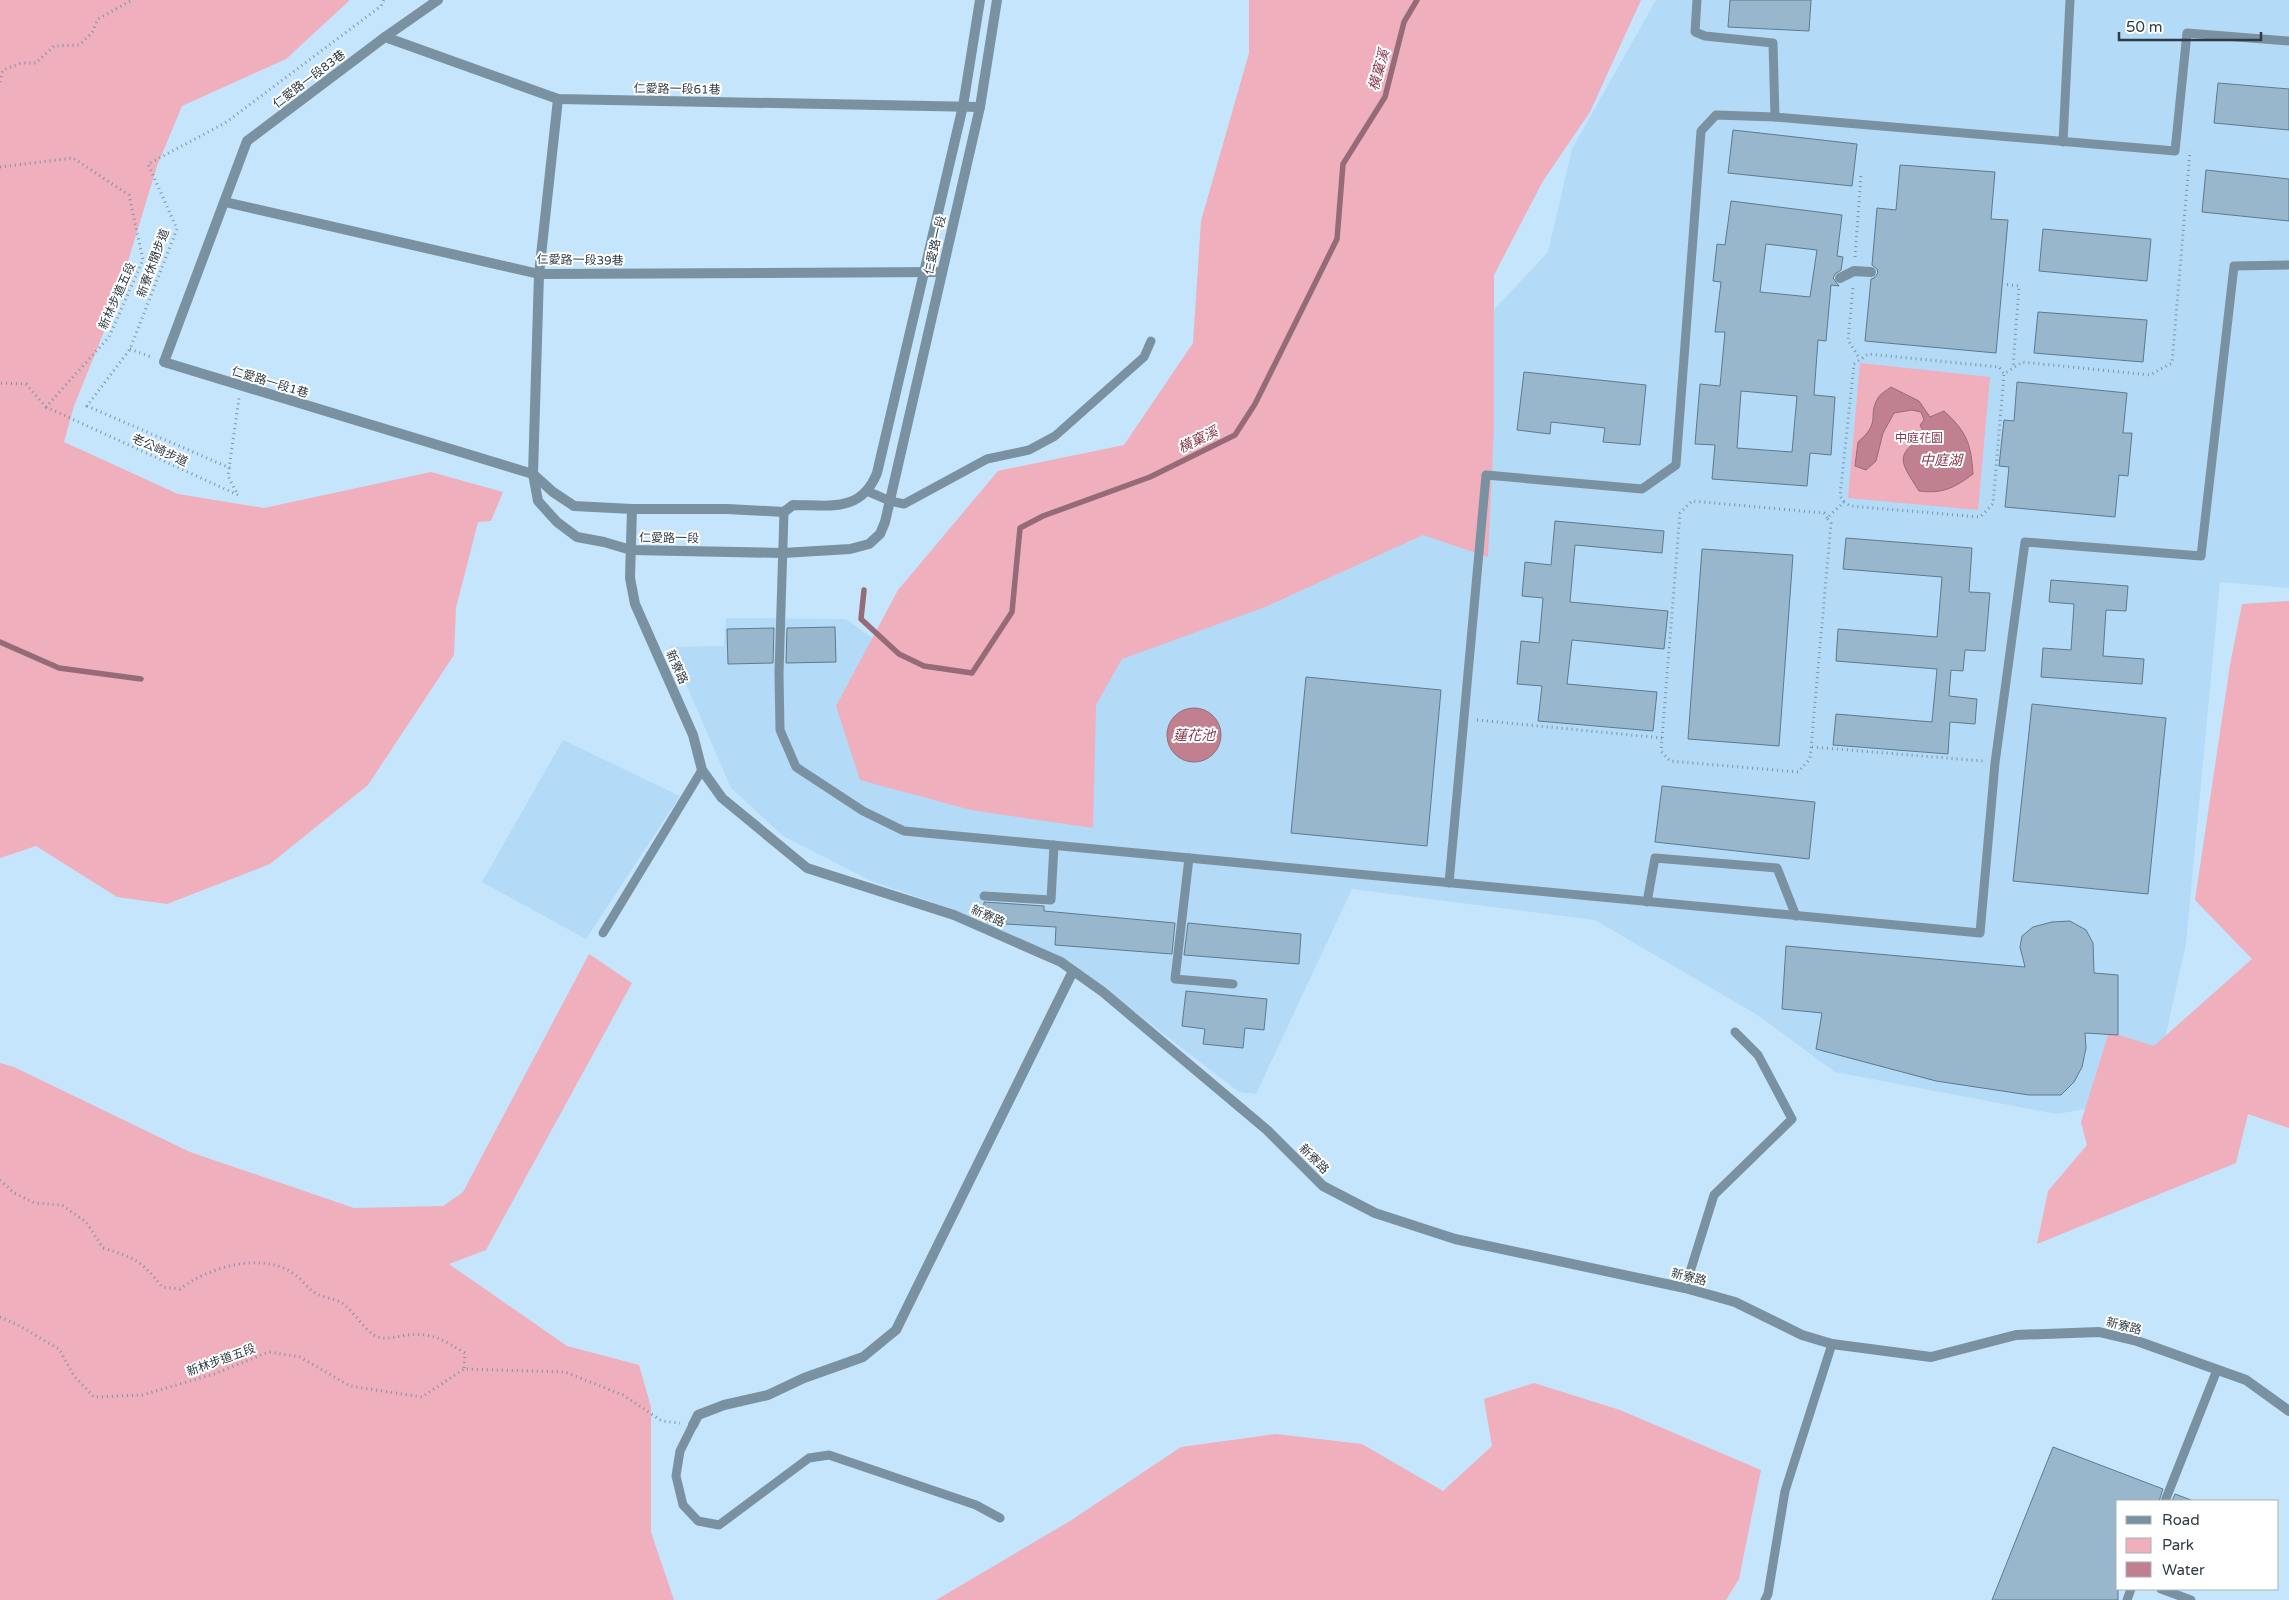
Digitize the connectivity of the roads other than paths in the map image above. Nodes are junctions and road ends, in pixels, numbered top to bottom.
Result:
1 (438, 0) edge
2 (980, 0) edge
3 (997, 0) edge
4 (1697, 0) edge
5 (2070, 0) edge
6 (385, 37) junction
7 (2289, 41) edge
8 (558, 99) junction
9 (963, 106) junction
10 (980, 106) junction
11 (1775, 117) junction
12 (2063, 142) junction
13 (225, 202) junction
14 (2289, 266) edge
15 (925, 272) junction
16 (942, 272) junction
17 (1871, 272) dead end
18 (539, 274) junction
19 (1840, 278) dead end
20 (1152, 341) dead end
21 (533, 474) junction
22 (867, 491) junction
23 (890, 501) junction
24 (632, 509) junction
25 (784, 512) junction
26 (631, 550) junction
27 (783, 553) junction
28 (702, 770) junction
29 (1054, 845) junction
30 (1189, 858) junction
31 (1449, 883) junction
32 (984, 896) dead end
33 (1647, 902) junction
34 (1796, 916) junction
35 (603, 933) dead end
36 (1073, 971) junction
37 (1233, 984) dead end
38 (1734, 1032) dead end
39 (1684, 1288) junction
40 (1832, 1344) junction
41 (2217, 1370) junction
42 (2289, 1411) edge
43 (693, 1426) joint
44 (2165, 1500) edge
45 (1000, 1518) dead end
46 (2164, 1590) edge
47 (1765, 1600) edge
48 (2190, 1600) edge

1 - 6 street, 仁愛路一段83巷
2 - 9 street, 仁愛路一段
3 - 10 street, 仁愛路一段
4 - 11 lane
5 - 12 lane
6 - 8 street, 仁愛路一段61巷
6 - 13 street, 仁愛路一段83巷
7 - 12 lane
8 - 9 street, 仁愛路一段61巷
8 - 18 street, 仁愛路一段
9 - 10 street, 仁愛路一段61巷
9 - 15 street, 仁愛路一段
10 - 16 street, 仁愛路一段
11 - 12 lane
11 - 31 lane
13 - 18 street, 仁愛路一段39巷
13 - 21 street, 仁愛路一段1巷
14 - 34 lane
15 - 16 street, 仁愛路一段39巷
15 - 18 street, 仁愛路一段39巷
15 - 22 street, 仁愛路一段
16 - 23 street, 仁愛路一段
17 - 19 street
18 - 21 street, 仁愛路一段
20 - 23 lane
21 - 24 street
21 - 26 street, 仁愛路一段
22 - 23 lane
22 - 25 street
23 - 27 street, 仁愛路一段
24 - 25 street
24 - 26 street, 新寮路
25 - 27 lane
26 - 27 street, 仁愛路一段
26 - 28 street, 新寮路
27 - 29 lane
28 - 35 lane
28 - 36 street, 新寮路
29 - 30 lane
29 - 32 lane
30 - 31 lane
30 - 37 lane
31 - 33 lane
33 - 34 lane
33 - 34 lane
36 - 39 street, 新寮路
36 - 43 street
38 - 39 lane
39 - 40 street, 新寮路
40 - 41 street, 新寮路
40 - 47 lane
41 - 42 street, 新寮路
41 - 44 lane
43 - 45 lane
46 - 48 lane

